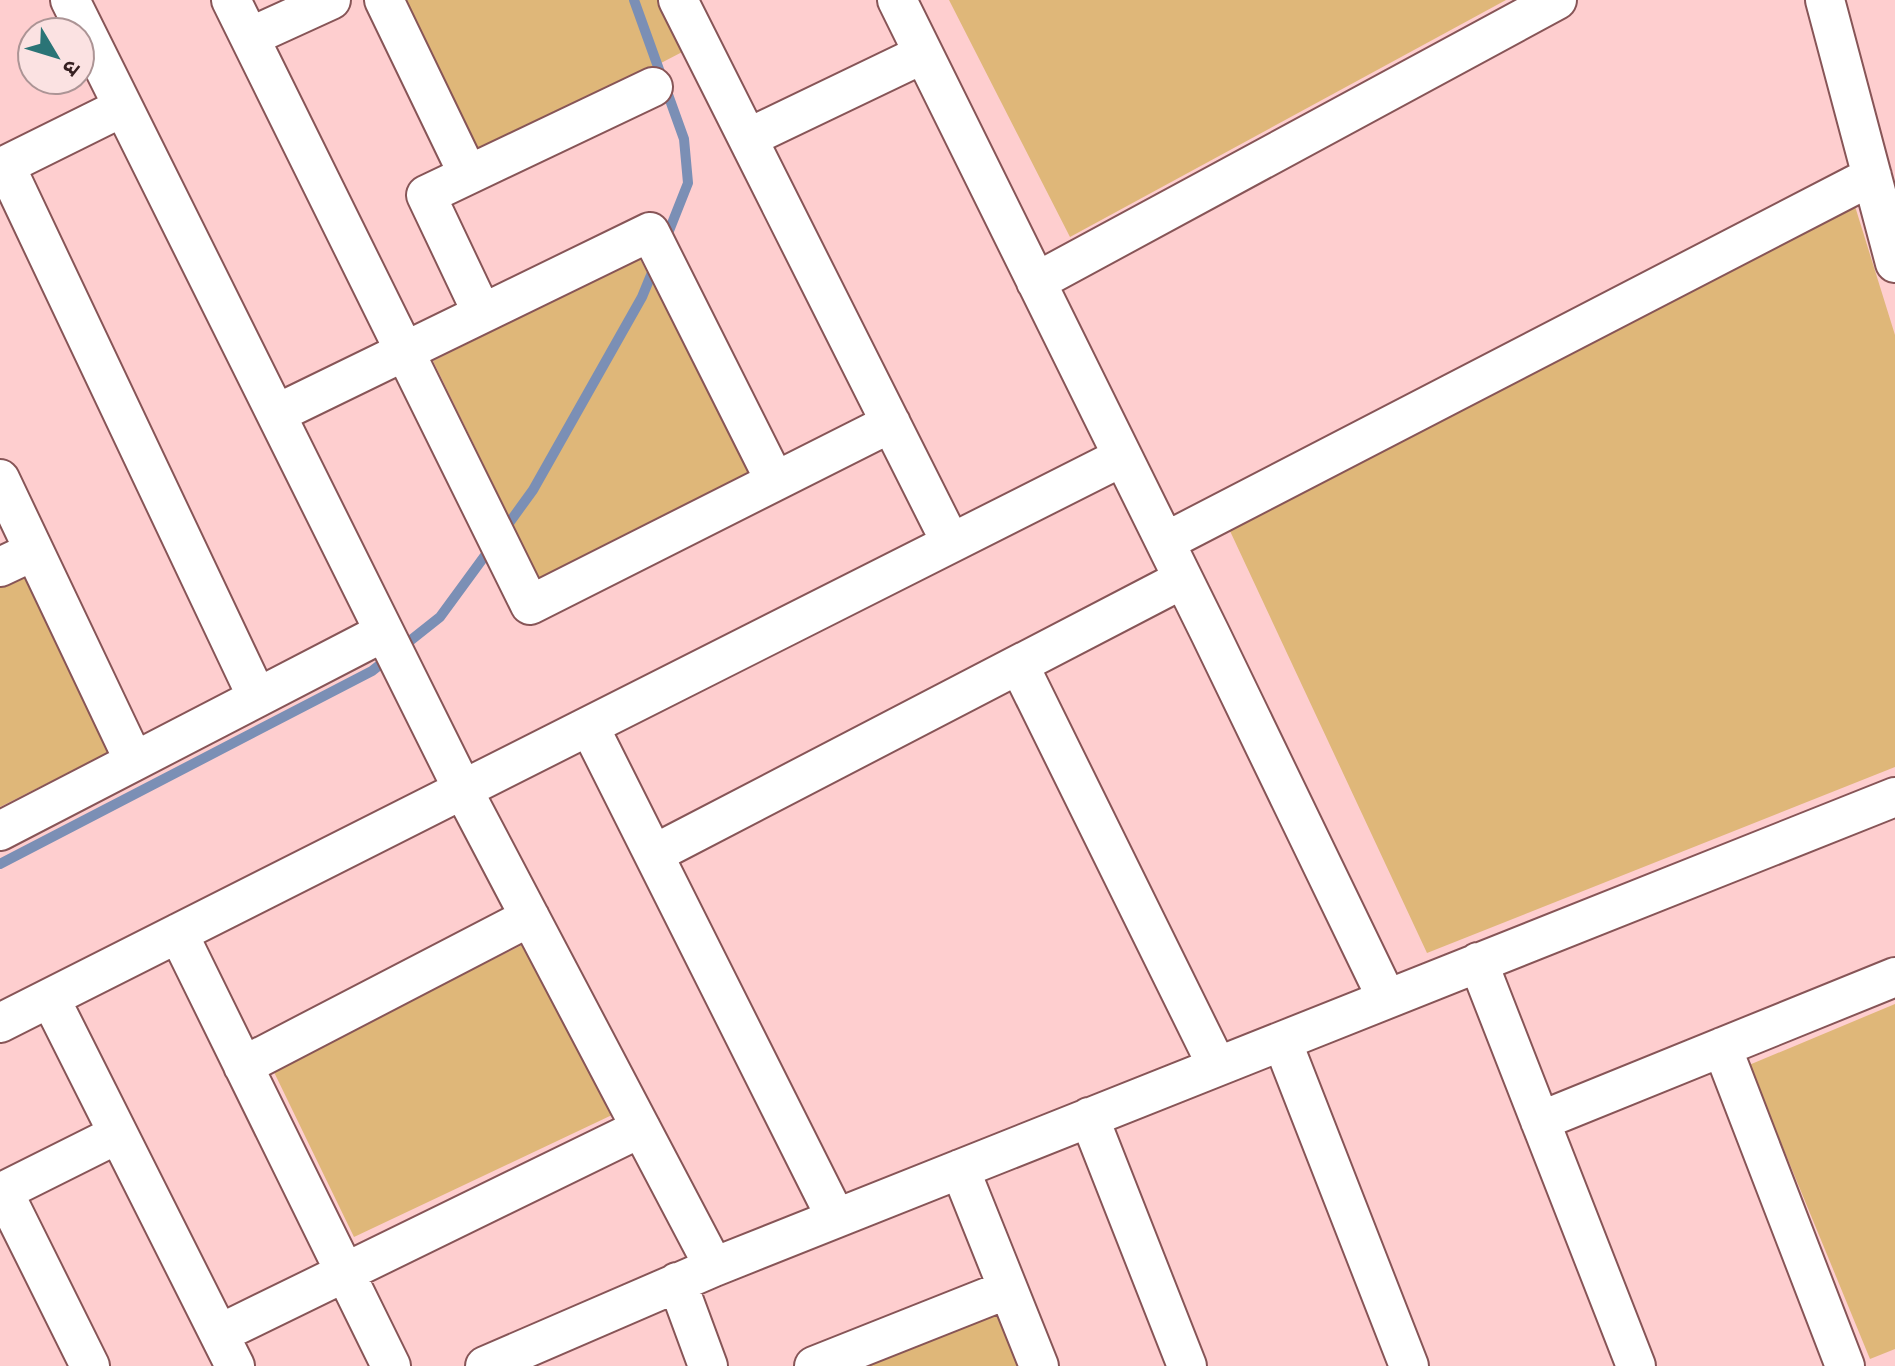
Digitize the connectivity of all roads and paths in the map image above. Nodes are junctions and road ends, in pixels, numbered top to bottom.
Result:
1 (70, 0) edge
2 (231, 0) edge
3 (331, 0) edge
4 (384, 0) edge
5 (678, 0) edge
6 (897, 0) edge
7 (1557, 0) edge
8 (1825, 0) edge
9 (250, 37) junction
10 (923, 54) junction
11 (653, 87) dead end
12 (123, 107) junction
13 (748, 138) junction
14 (2, 166) edge
15 (468, 174) junction
16 (1872, 176) junction
17 (1895, 263) edge
18 (1036, 282) junction
19 (482, 313) junction
20 (405, 351) junction
21 (276, 414) junction
22 (891, 423) junction
23 (1122, 457) junction
24 (0, 479) edge
25 (775, 481) junction
26 (1165, 542) junction
27 (951, 543) junction
28 (34, 551) junction
29 (0, 567) edge
30 (1183, 579) junction
31 (392, 648) junction
32 (1019, 665) junction
33 (257, 697) junction
34 (589, 726) junction
35 (134, 761) junction
36 (463, 790) junction
37 (1895, 797) edge
38 (0, 831) edge
39 (654, 854) junction
40 (530, 917) junction
41 (178, 933) junction
42 (1478, 962) junction
43 (1895, 977) edge
44 (50, 998) junction
45 (1387, 999) junction
46 (0, 1023) edge
47 (1282, 1041) junction
48 (1722, 1047) junction
49 (243, 1066) junction
50 (1217, 1066) junction
51 (1089, 1117) junction
52 (1540, 1121) junction
53 (641, 1128) junction
54 (118, 1134) junction
55 (960, 1169) junction
56 (2, 1192) edge
57 (836, 1218) junction
58 (714, 1267) junction
59 (345, 1272) junction
60 (677, 1282) junction
61 (1008, 1289) junction
62 (227, 1350) edge
63 (539, 1355) edge
64 (90, 1366) edge
65 (391, 1366) edge
66 (485, 1366) edge
67 (708, 1366) edge
68 (814, 1366) edge
69 (1039, 1366) edge
70 (1187, 1366) edge
71 (1409, 1366) edge
72 (1636, 1366) edge
73 (1845, 1366) edge

1 - 12 street
2 - 9 street
3 - 9 street
4 - 15 street
5 - 13 street
6 - 10 street
7 - 18 street
8 - 16 street
9 - 20 street
10 - 13 street
10 - 18 street
11 - 15 street
12 - 14 street
12 - 21 street
13 - 22 street
14 - 33 street
15 - 19 street
16 - 17 street
16 - 26 street
18 - 23 street
19 - 20 street
19 - 25 street
20 - 21 street
20 - 25 street
21 - 31 street
22 - 25 street
22 - 27 street
23 - 26 street
23 - 27 street
24 - 28 street
26 - 30 street
27 - 34 street
28 - 29 street
28 - 35 street
30 - 32 street
30 - 45 street
31 - 33 street
31 - 36 street
32 - 39 street
32 - 50 street
33 - 35 street
34 - 36 street
34 - 39 street
35 - 38 street
36 - 40 street
36 - 41 street
37 - 42 street
39 - 57 street
40 - 49 street
40 - 53 street
41 - 44 street
41 - 49 street
42 - 45 street
42 - 52 street
43 - 48 street
44 - 46 street
44 - 54 street
45 - 47 street
47 - 50 street
47 - 71 street
48 - 52 street
48 - 73 street
49 - 59 street
50 - 51 street
51 - 55 street
51 - 70 street
52 - 72 street
53 - 58 street
53 - 59 street
54 - 56 street
54 - 62 street
55 - 57 street
55 - 61 street
56 - 64 street
57 - 58 street
58 - 60 street
59 - 62 street
59 - 65 street
60 - 63 street
60 - 67 street
61 - 68 street
61 - 69 street
63 - 66 street

